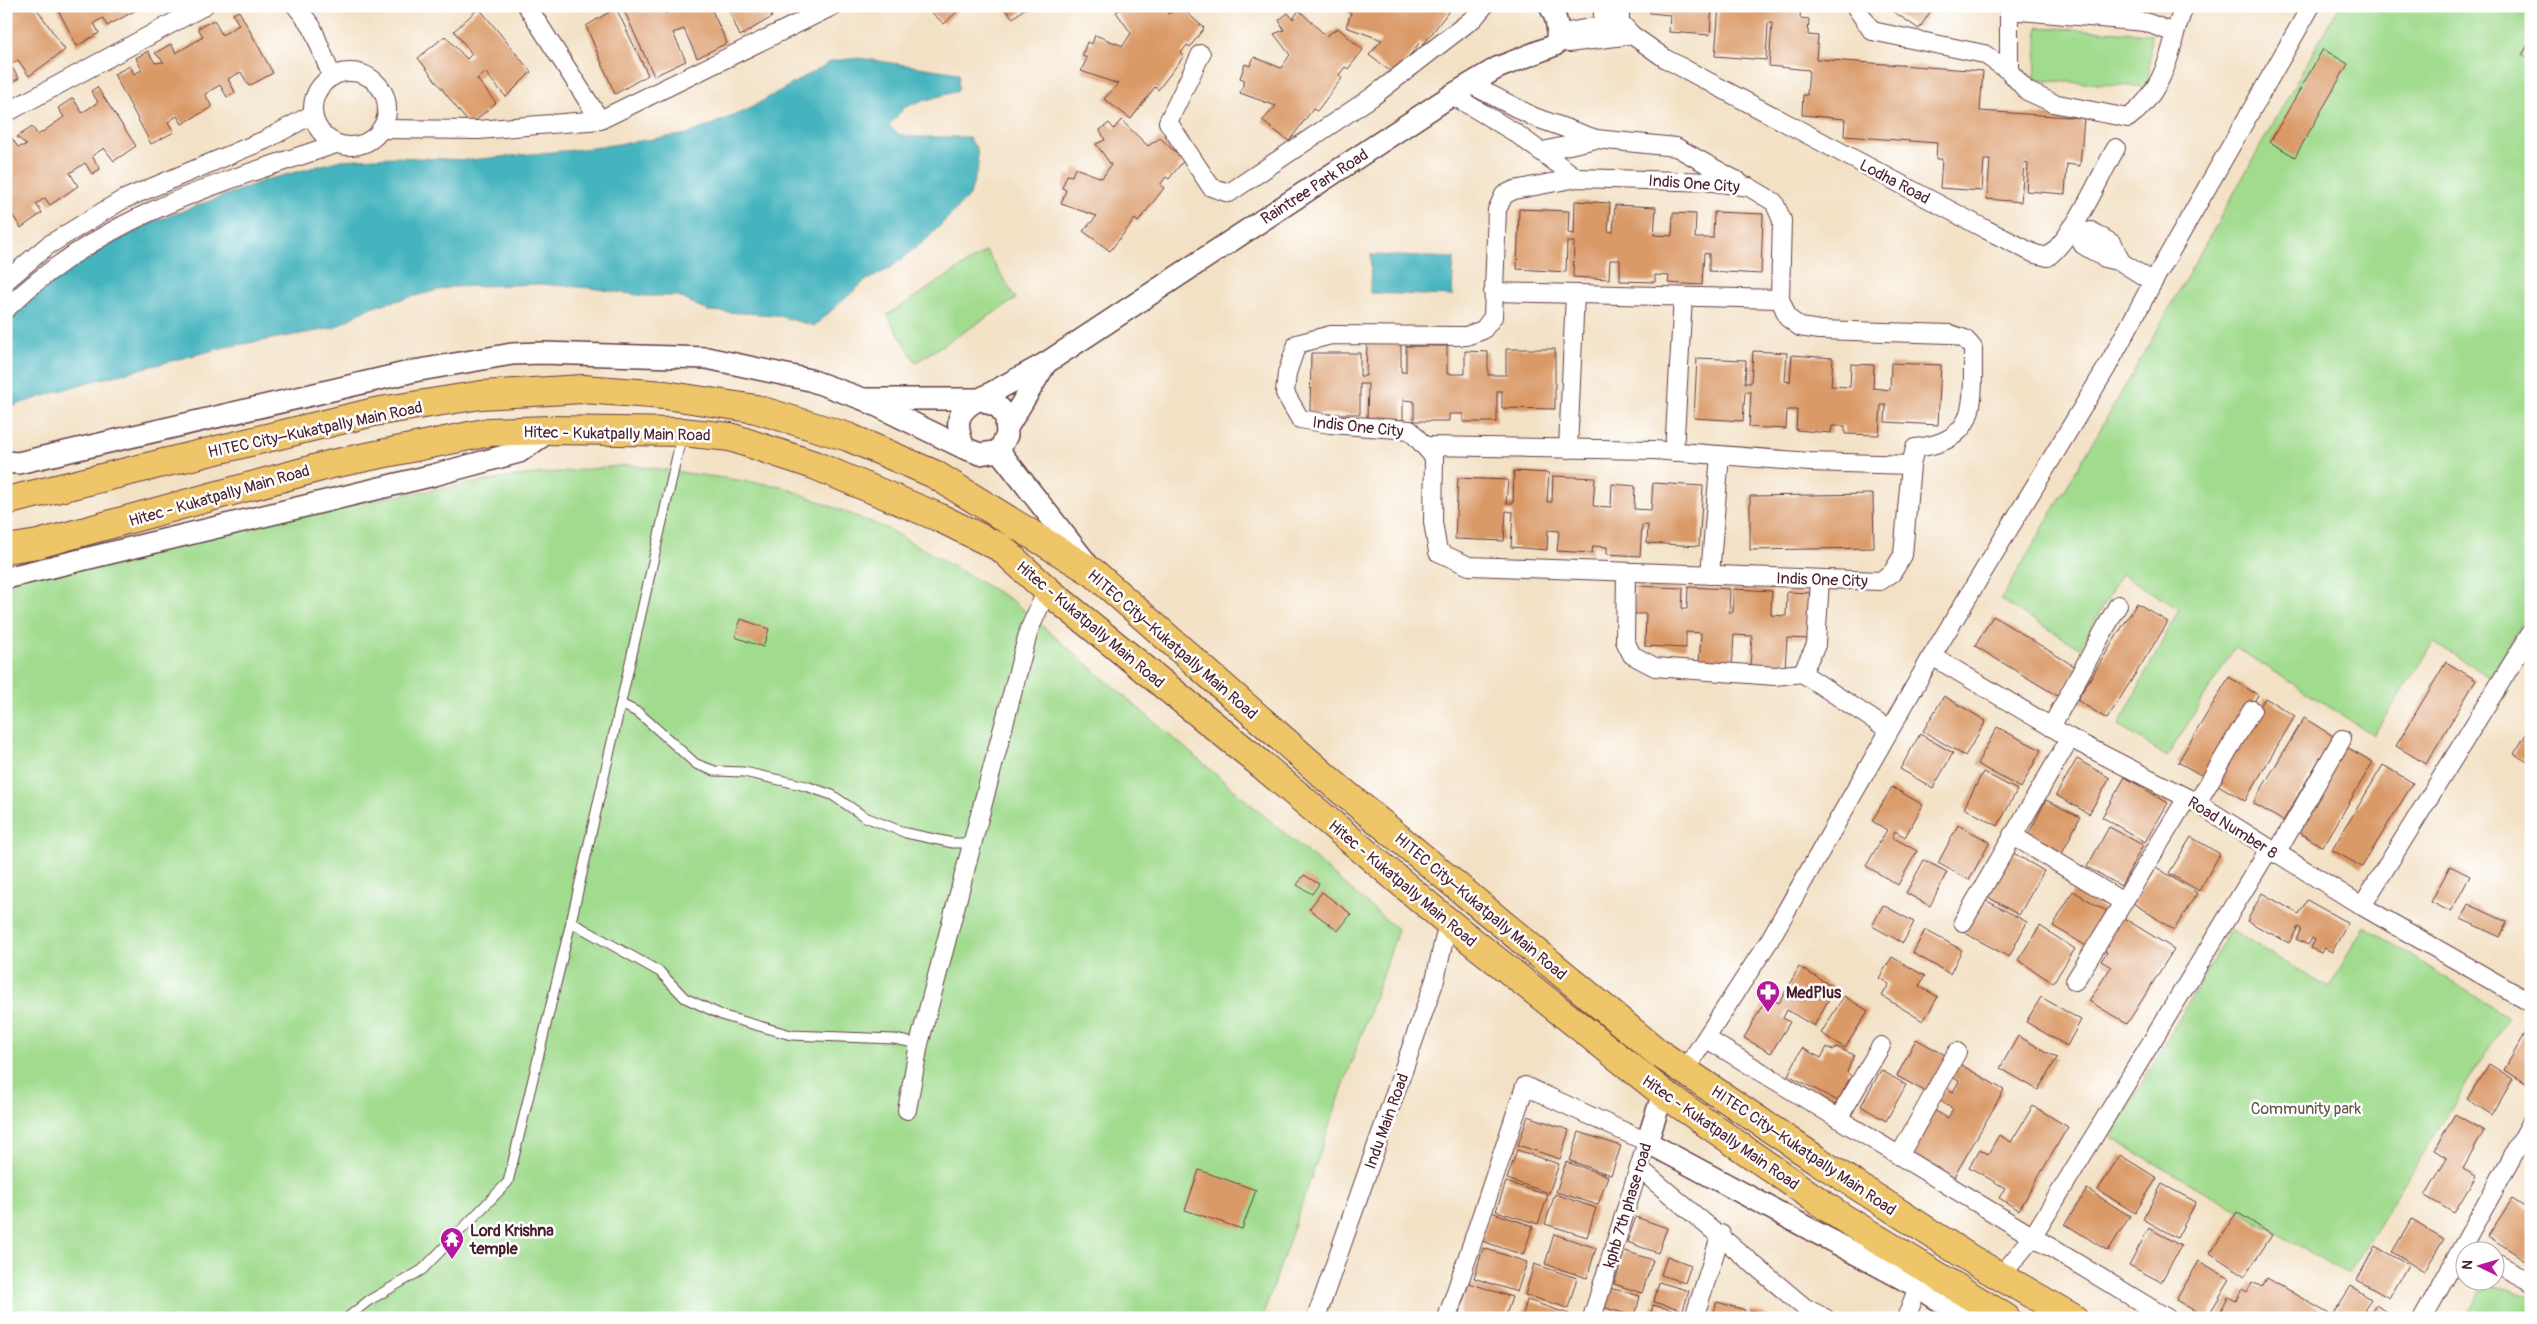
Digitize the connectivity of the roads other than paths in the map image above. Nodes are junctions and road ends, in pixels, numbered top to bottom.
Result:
1 (204, 6) edge
2 (296, 6) edge
3 (527, 6) edge
4 (833, 6) edge
5 (1484, 6) edge
6 (1603, 6) edge
7 (1855, 6) edge
8 (2184, 6) edge
9 (2311, 6) edge
10 (2009, 8) edge
11 (1614, 23) edge
12 (1555, 27) edge
13 (2175, 33) junction
14 (1201, 54) dead end
15 (2009, 71) junction
16 (332, 76) junction
17 (1472, 85) junction
18 (1452, 95) junction
19 (6, 113) edge
20 (314, 114) junction
21 (600, 120) junction
22 (381, 129) junction
23 (1596, 139) junction
24 (336, 144) junction
25 (2116, 148) dead end
26 (1543, 151) junction
27 (1577, 178) junction
28 (1749, 187) junction
29 (2074, 231) junction
30 (6, 281) edge
31 (2153, 282) junction
32 (1494, 292) junction
33 (1575, 294) junction
34 (1683, 297) junction
35 (1780, 299) junction
36 (6, 309) edge
37 (1046, 363) junction
38 (864, 399) junction
39 (980, 400) junction
40 (1008, 426) junction
41 (551, 430) junction
42 (682, 432) junction
43 (1425, 446) junction
44 (964, 448) junction
45 (1568, 449) junction
46 (999, 451) junction
47 (1674, 452) junction
48 (1720, 455) junction
49 (6, 462) edge
50 (1911, 465) junction
51 (6, 501) edge
52 (6, 549) edge
53 (1626, 572) junction
54 (1094, 573) junction
55 (1710, 575) junction
56 (6, 578) edge
57 (1820, 579) junction
58 (1047, 590) junction
59 (2118, 605) dead end
60 (2531, 633) edge
61 (1932, 656) junction
62 (1802, 673) junction
63 (621, 704) junction
64 (2252, 710) dead end
65 (2051, 727) junction
66 (1890, 730) junction
67 (2070, 738) junction
68 (2342, 739) dead end
69 (2192, 800) junction
70 (2012, 835) junction
71 (972, 843) junction
72 (2273, 851) junction
73 (2123, 902) junction
74 (2362, 906) junction
75 (571, 922) junction
76 (1448, 922) junction
77 (1963, 922) dead end
78 (2075, 981) dead end
79 (2531, 1003) edge
80 (1707, 1039) junction
81 (919, 1044) junction
82 (1881, 1046) dead end
83 (1957, 1052) dead end
84 (1685, 1070) junction
85 (1663, 1093) junction
86 (907, 1110) dead end
87 (1838, 1119) junction
88 (2531, 1123) edge
89 (1647, 1142) junction
90 (1899, 1156) junction
91 (1639, 1168) junction
92 (1721, 1234) junction
93 (2032, 1238) junction
94 (2473, 1242) edge
95 (2504, 1267) edge
96 (2454, 1272) edge
97 (2000, 1276) junction
98 (2531, 1282) edge
99 (1918, 1287) junction
100 (1802, 1312) edge
101 (347, 1318) edge
102 (1316, 1318) edge
103 (1447, 1318) edge
104 (1592, 1318) edge
105 (1694, 1318) edge
106 (1824, 1318) edge
107 (1906, 1318) edge
108 (1966, 1318) edge
109 (2006, 1318) edge
110 (2073, 1318) edge
111 (2167, 1318) edge
112 (2423, 1318) edge

1 - 19 street
2 - 16 street
3 - 21 street
4 - 21 street
5 - 14 street
6 - 11 street
7 - 15 street
8 - 13 street
9 - 31 street
10 - 13 street
10 - 15 street
11 - 12 street
11 - 12 street
11 - 29 street, Lodha Road
12 - 17 street, Raintree Park Road
13 - 15 street
16 - 20 street
16 - 22 street
17 - 18 street, Raintree Park Road
17 - 23 street
18 - 26 street
18 - 37 street, Raintree Park Road
20 - 24 street
20 - 30 street
21 - 22 street
22 - 24 street
23 - 26 street
23 - 28 street
24 - 36 street
25 - 29 street, Lodha Road
26 - 27 street
27 - 28 street, Indis One City
27 - 32 street, Indis One City
28 - 35 street, Indis One City
29 - 31 street
31 - 61 street
32 - 33 street
32 - 43 street, Indis One City
33 - 34 street
33 - 45 street
34 - 35 street
34 - 47 street
35 - 50 street, Indis One City
37 - 39 street, Raintree Park Road
37 - 40 street, Raintree Park Road
38 - 39 street
38 - 44 street
38 - 49 street
39 - 40 street
39 - 44 street
40 - 46 street
41 - 42 main road, Hitec - Kukatpally Main Road
41 - 52 main road, Hitec - Kukatpally Main Road
41 - 56 street
42 - 58 main road, Hitec - Kukatpally Main Road
42 - 63 lane
43 - 45 street
43 - 53 street, Indis One City
44 - 46 street
45 - 47 street
46 - 54 street
47 - 48 street
48 - 50 street
48 - 55 street
50 - 57 street, Indis One City
51 - 54 main road, HITEC City–Kukatpally Main Road
53 - 55 street, Indis One City
53 - 62 street
54 - 84 main road, HITEC City–Kukatpally Main Road
55 - 57 street, Indis One City
57 - 62 street
58 - 71 street
58 - 76 main road, Hitec - Kukatpally Main Road
59 - 65 street
60 - 74 street
61 - 65 street, Road Number 8
61 - 66 street
62 - 66 street
63 - 71 lane
63 - 75 lane
64 - 69 street
65 - 67 street, Road Number 8
66 - 80 street
67 - 69 street, Road Number 8
67 - 70 street
68 - 72 street
69 - 72 street, Road Number 8
69 - 73 street
70 - 73 street
70 - 77 street
71 - 81 street
72 - 74 street, Road Number 8
72 - 93 street
73 - 78 street
74 - 79 street, Road Number 8
75 - 81 lane
75 - 101 lane
76 - 85 main road, Hitec - Kukatpally Main Road
76 - 102 street, Indu Main Road
80 - 84 street
80 - 87 street
81 - 86 street
82 - 87 street
83 - 90 street
84 - 97 main road, HITEC City–Kukatpally Main Road
85 - 89 street, kphb 7th phase road
85 - 109 main road, Hitec - Kukatpally Main Road
87 - 90 street
88 - 94 street
89 - 91 street, kphb 7th phase road
89 - 99 street
89 - 103 street
90 - 93 street
91 - 92 street
91 - 104 street, kphb 7th phase road
92 - 100 street
92 - 105 street
93 - 97 street
93 - 111 street
95 - 98 street
96 - 112 street
97 - 110 main road, HITEC City–Kukatpally Main Road
99 - 107 street
99 - 108 street
100 - 106 street

